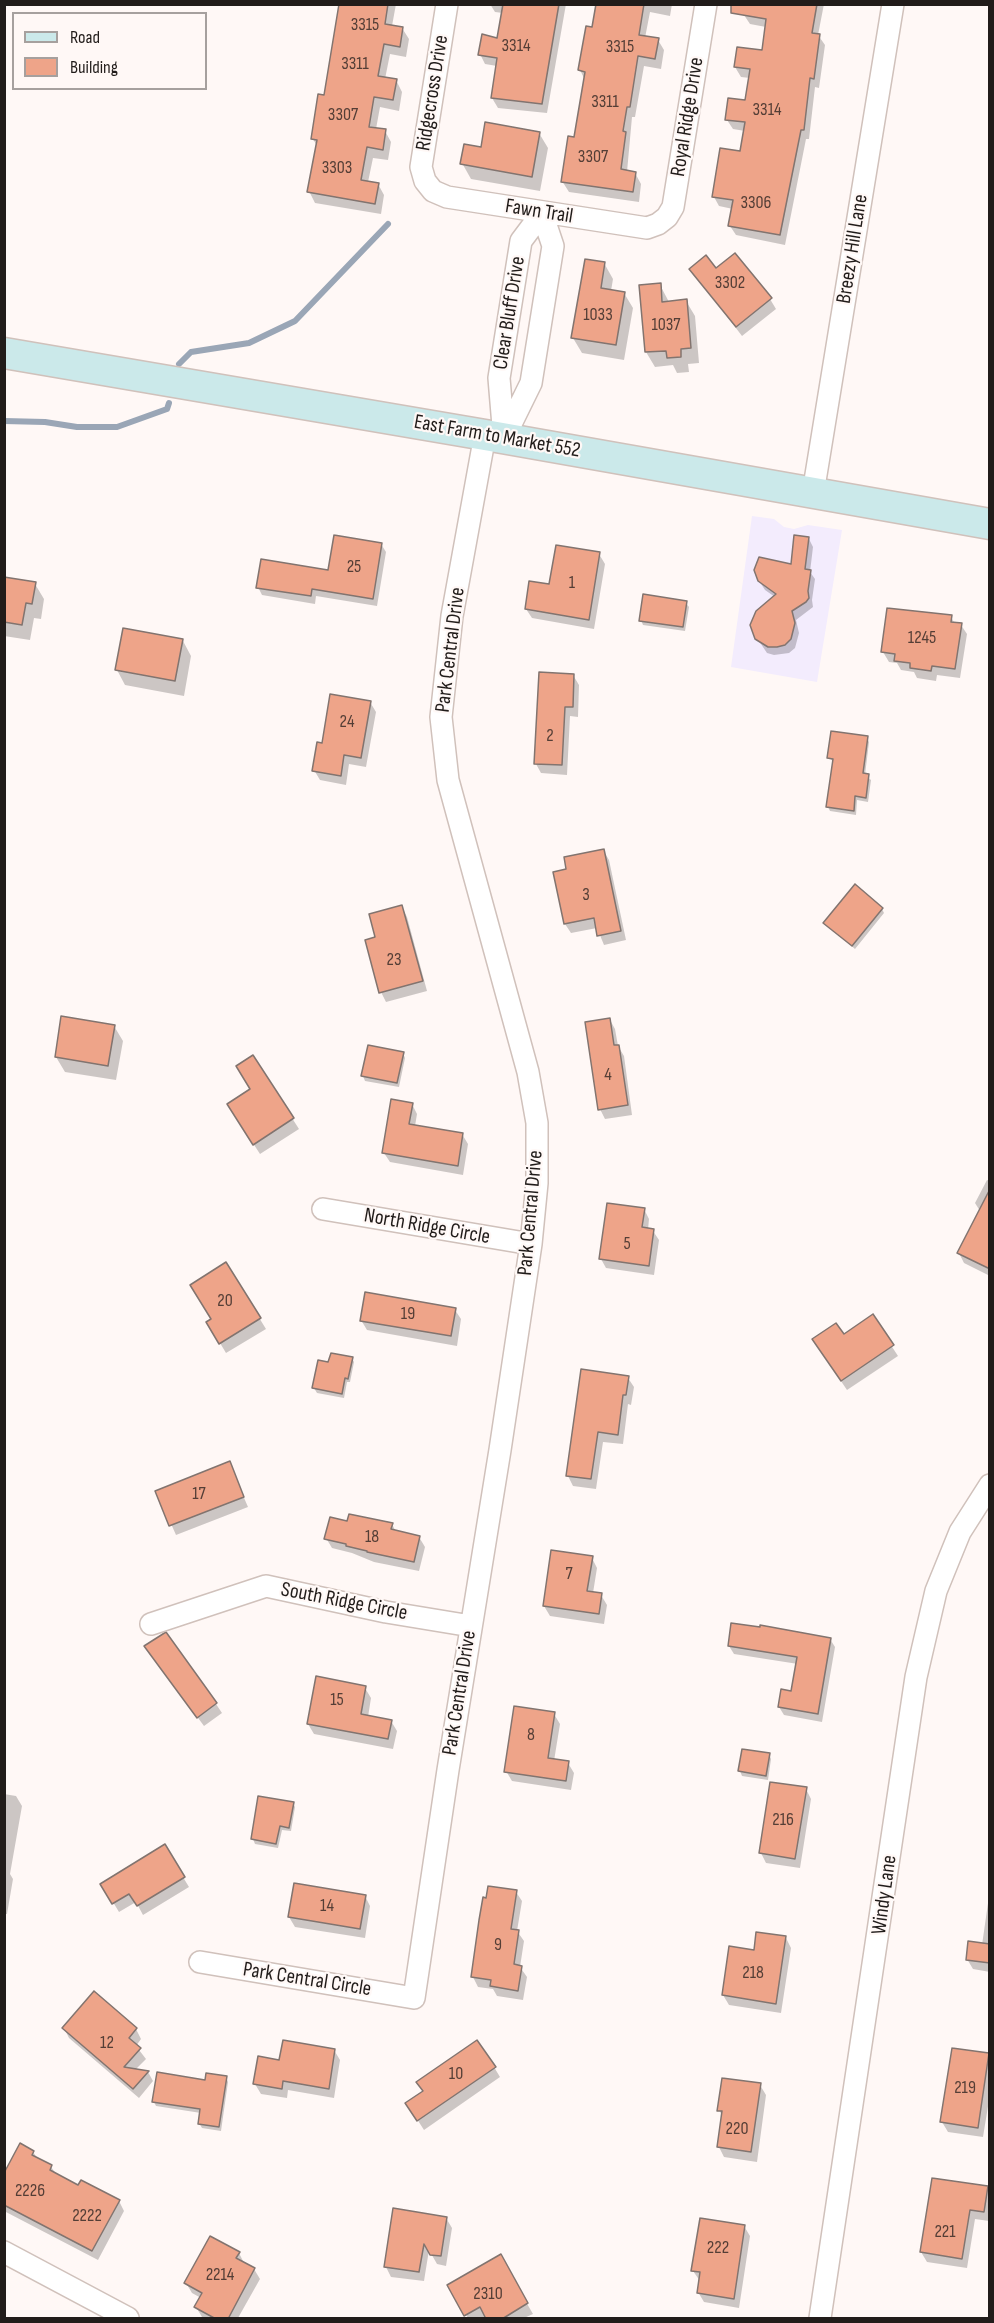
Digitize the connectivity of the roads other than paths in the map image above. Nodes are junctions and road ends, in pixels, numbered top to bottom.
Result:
1 (447, 4) edge
2 (706, 4) edge
3 (893, 4) edge
4 (425, 181) joint
5 (542, 213) junction
6 (658, 224) joint
7 (4, 353) edge
8 (494, 436) junction
9 (813, 494) junction
10 (990, 524) edge
11 (323, 1209) dead end
12 (531, 1244) junction
13 (990, 1485) edge
14 (151, 1624) dead end
15 (471, 1626) junction
16 (200, 1962) dead end
17 (414, 1998) joint
18 (4, 2252) edge
19 (128, 2319) edge
20 (820, 2319) edge

1 - 4 street, Ridgecross Drive
2 - 6 street, Royal Ridge Drive
3 - 9 street, Breezy Hill Lane
4 - 5 street, Fawn Trail
5 - 6 street, Fawn Trail
5 - 8 street, Clear Bluff Drive
5 - 8 street, Clear Bluff Drive
7 - 8 main road, East Farm to Market 552
8 - 9 main road, East Farm to Market 552
8 - 12 street, Park Central Drive
9 - 10 main road, East Farm to Market 552
11 - 12 street, North Ridge Circle
12 - 15 street, Park Central Drive
13 - 20 street, Windy Lane
14 - 15 street, South Ridge Circle
15 - 17 street, Park Central Drive
16 - 17 street, Park Central Circle
18 - 19 street

